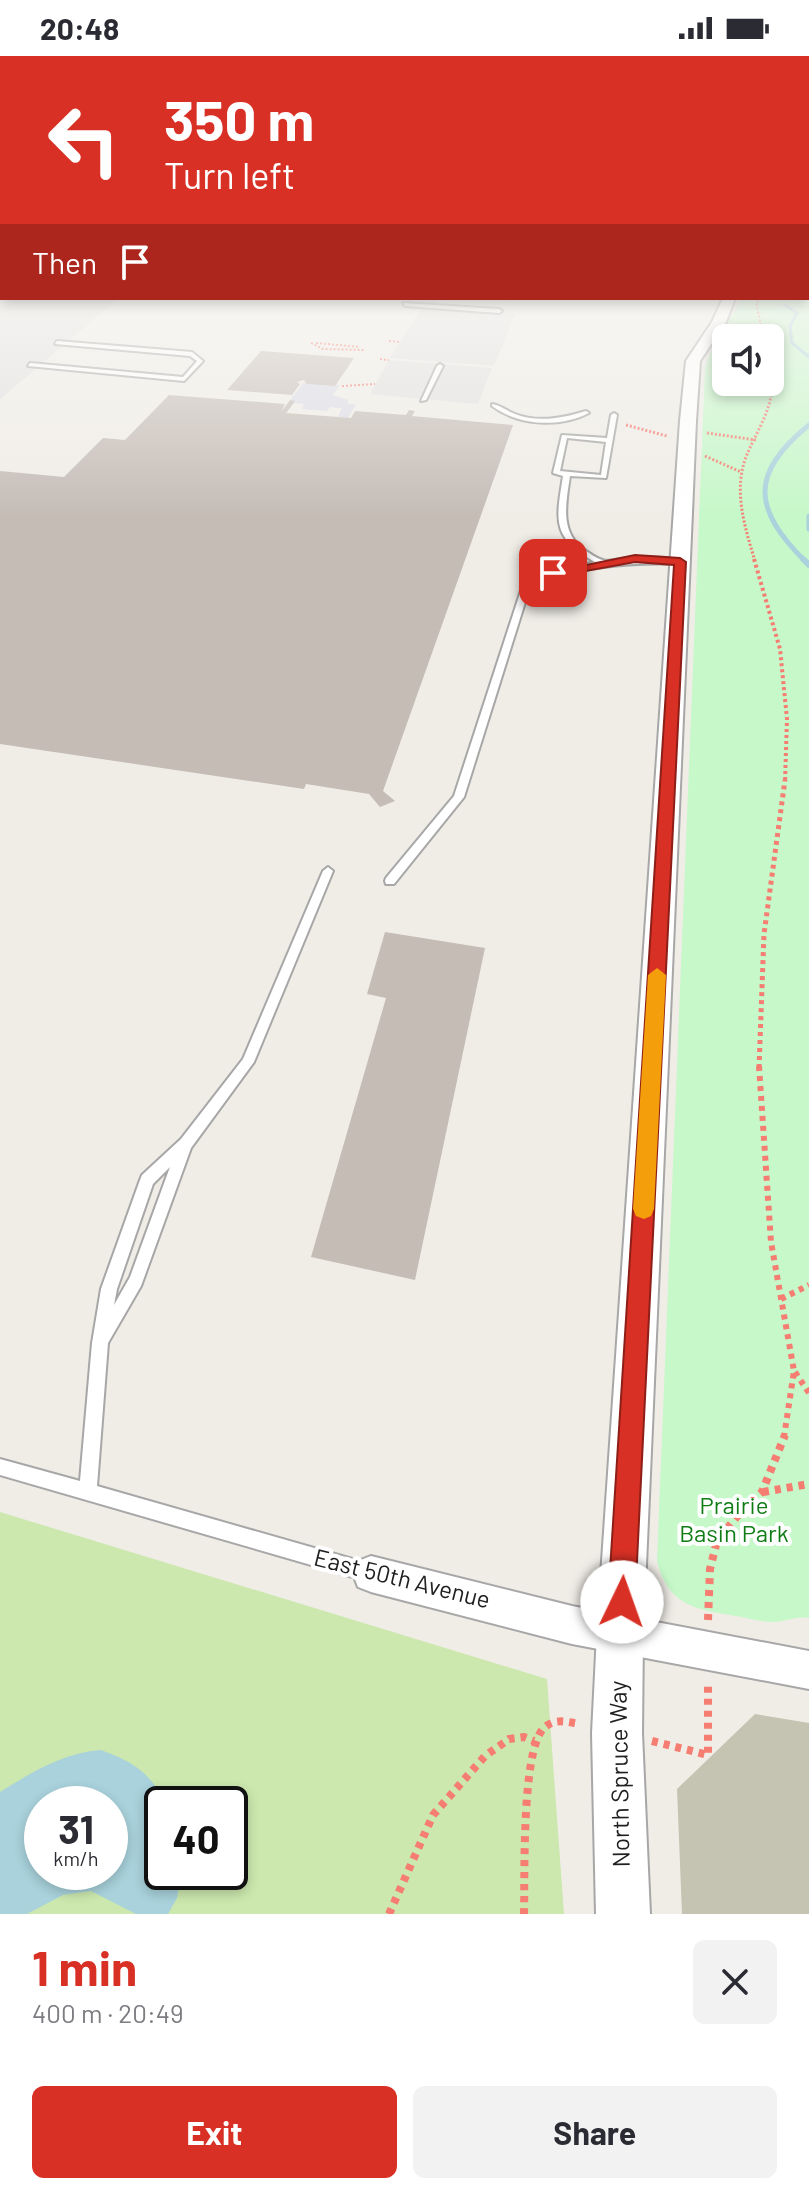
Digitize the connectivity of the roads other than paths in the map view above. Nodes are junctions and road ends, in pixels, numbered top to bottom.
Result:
1 (66, 344) edge
2 (705, 344) edge
3 (30, 365) dead end
4 (440, 366) dead end
5 (423, 400) dead end
6 (494, 405) dead end
7 (586, 413) dead end
8 (614, 415) dead end
9 (610, 440) junction
10 (567, 474) junction
11 (600, 562) junction
12 (680, 562) junction
13 (328, 871) dead end
14 (390, 881) dead end
15 (186, 1143) junction
16 (100, 1343) junction
17 (0, 1467) edge
18 (88, 1493) junction
19 (371, 1574) joint
20 (620, 1634) junction
21 (809, 1670) edge
22 (623, 1914) edge

1 - 3 lane
2 - 12 street, North Spruce Way
4 - 5 lane
6 - 7 lane
8 - 9 lane
9 - 10 lane
9 - 10 lane
10 - 11 lane
11 - 12 lane
11 - 14 lane
12 - 20 street, North Spruce Way
13 - 15 lane
15 - 16 lane
15 - 16 lane
16 - 18 lane
17 - 18 lane, East 50th Avenue
18 - 19 lane, East 50th Avenue
19 - 20 street, East 50th Avenue
20 - 21 street, East 50th Avenue
20 - 22 street, North Spruce Way

